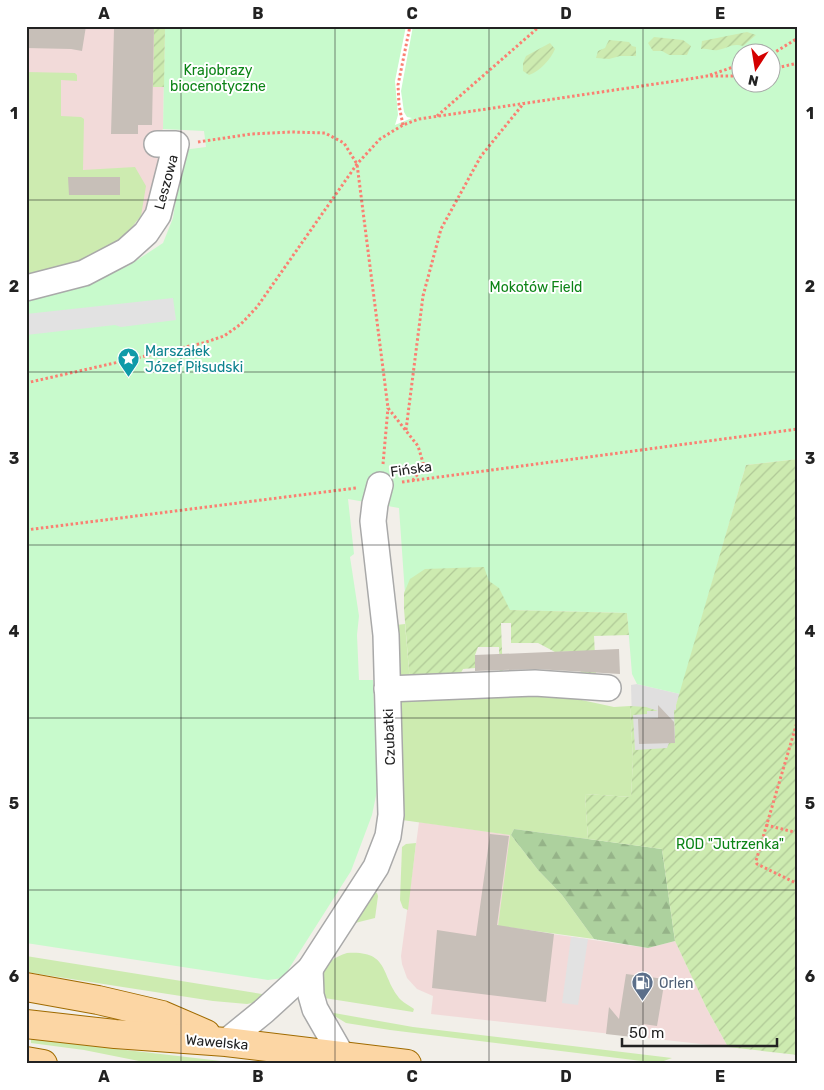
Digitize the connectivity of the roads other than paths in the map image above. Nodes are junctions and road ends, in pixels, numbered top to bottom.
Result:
1 (167, 144) dead end
2 (26, 288) edge
3 (380, 485) road end
4 (608, 688) dead end
5 (388, 689) junction
6 (310, 969) junction
7 (26, 987) edge
8 (26, 1024) edge
9 (226, 1042) junction
10 (342, 1056) junction
11 (26, 1061) edge
12 (43, 1064) edge
13 (407, 1064) edge

1 - 2 street, Leszowa
3 - 5 street, Czubatki
4 - 5 street
5 - 6 street, Czubatki
6 - 9 street, Czubatki
6 - 10 street
7 - 9 main road
8 - 9 main road, Wawelska
9 - 10 main road, Wawelska
10 - 13 main road, Wawelska
11 - 12 main road

